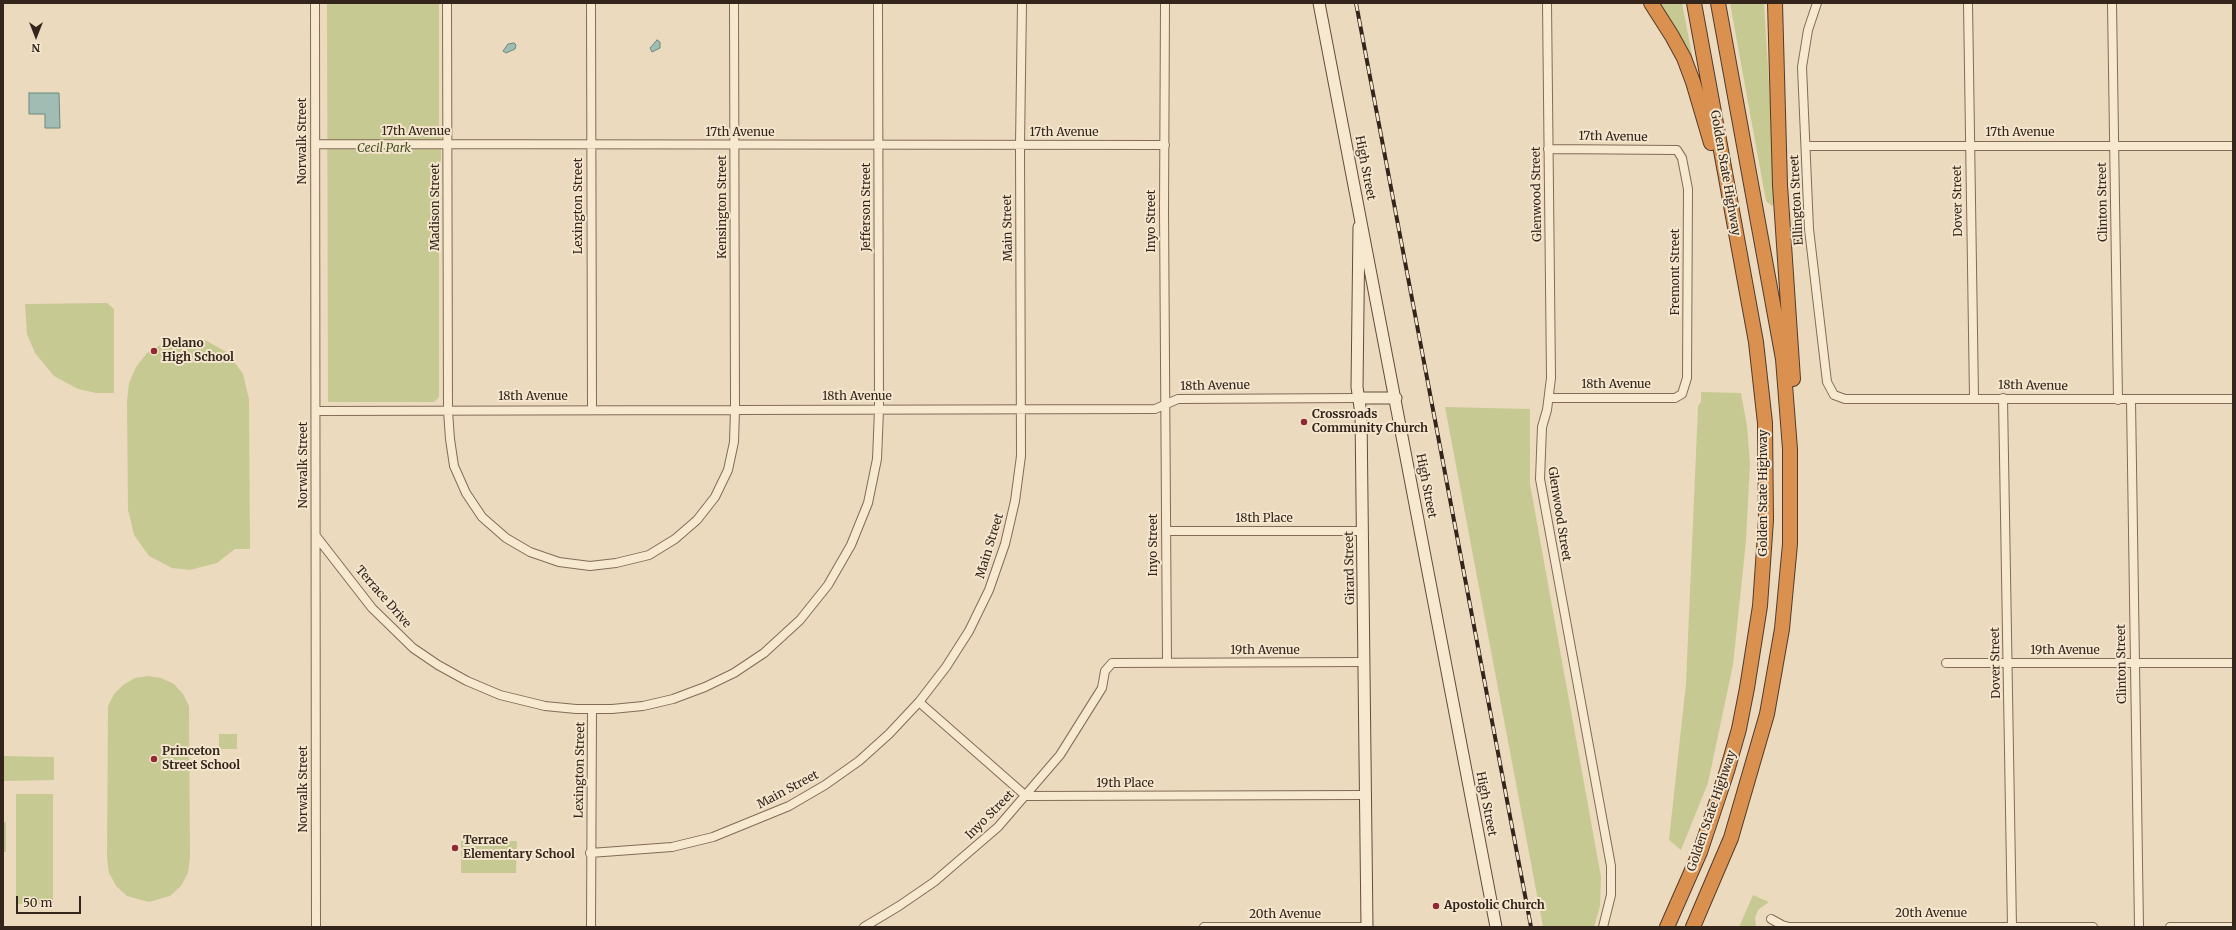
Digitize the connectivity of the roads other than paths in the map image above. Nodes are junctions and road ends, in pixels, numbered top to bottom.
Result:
1 (315, 3) edge
2 (447, 3) edge
3 (591, 3) edge
4 (734, 3) edge
5 (878, 3) edge
6 (1022, 3) edge
7 (1165, 3) edge
8 (1319, 3) edge
9 (1547, 3) edge
10 (1651, 3) edge
11 (1694, 3) edge
12 (1718, 3) edge
13 (1775, 3) edge
14 (1817, 3) edge
15 (1968, 3) edge
16 (2112, 3) edge
17 (315, 144) junction
18 (448, 144) junction
19 (591, 144) junction
20 (735, 145) junction
21 (879, 145) junction
22 (1020, 145) junction
23 (1165, 145) junction
24 (1969, 145) junction
25 (1806, 146) junction
26 (2114, 146) junction
27 (2233, 146) edge
28 (1548, 148) junction
29 (1677, 150) joint
30 (1360, 209) junction
31 (1734, 225) junction
32 (1682, 394) joint
33 (1834, 395) joint
34 (1359, 398) junction
35 (1396, 398) junction
36 (1549, 398) junction
37 (1974, 398) junction
38 (2003, 398) junction
39 (2233, 399) edge
40 (2118, 400) junction
41 (2131, 400) junction
42 (1166, 403) junction
43 (592, 410) junction
44 (735, 410) junction
45 (879, 410) junction
46 (1022, 410) junction
47 (316, 411) junction
48 (448, 411) junction
49 (1790, 449) junction
50 (1362, 530) junction
51 (1166, 531) junction
52 (316, 536) junction
53 (1364, 662) junction
54 (1167, 663) junction
55 (1946, 663) dead end
56 (2008, 663) junction
57 (2134, 663) junction
58 (2233, 663) edge
59 (919, 702) junction
60 (592, 710) junction
61 (1366, 795) junction
62 (1026, 796) junction
63 (590, 853) junction
64 (1771, 919) dead end
65 (316, 927) edge
66 (591, 927) edge
67 (864, 927) edge
68 (1204, 927) edge
69 (1366, 927) edge
70 (1496, 927) edge
71 (1603, 927) edge
72 (1668, 927) edge
73 (1693, 927) edge
74 (2012, 927) edge
75 (2093, 927) edge
76 (2139, 927) edge
77 (2170, 927) edge
78 (2233, 927) edge

1 - 17 street, Norwalk Street
2 - 18 street, Madison Street
3 - 19 street, Lexington Street
4 - 20 street, Kensington Street
5 - 21 street, Jefferson Street
6 - 22 street, Main Street
7 - 23 street, Inyo Street
8 - 30 main road, High Street
9 - 28 street, Glenwood Street
10 - 31 highway
11 - 31 highway, Golden State Highway
12 - 49 highway, Golden State Highway
13 - 49 highway
14 - 25 street, Ellington Street
15 - 24 street, Dover Street
16 - 26 street, Clinton Street
17 - 18 street, 17th Avenue
17 - 47 street, Norwalk Street
18 - 19 street, 17th Avenue
18 - 48 street, Madison Street
19 - 20 street, 17th Avenue
19 - 43 street, Lexington Street
20 - 21 street, 17th Avenue
20 - 44 street, Kensington Street
21 - 22 street, 17th Avenue
21 - 45 street, Jefferson Street
22 - 23 street, 17th Avenue
22 - 46 street, Main Street
23 - 42 street, Inyo Street
24 - 25 street, 17th Avenue
24 - 26 street, 17th Avenue
24 - 37 street, Dover Street
25 - 33 street, Ellington Street
26 - 27 street, 17th Avenue
26 - 40 street, Clinton Street
28 - 29 street, 17th Avenue
28 - 36 street, Glenwood Street
29 - 32 street, Fremont Street
30 - 34 main road, Girard Street
30 - 35 main road, High Street
31 - 72 highway, Golden State Highway
32 - 36 street, 18th Avenue
33 - 37 street, 18th Avenue
34 - 35 main road, 18th Avenue
34 - 42 street, 18th Avenue
34 - 50 main road, Girard Street
35 - 70 main road, High Street
36 - 71 street, Glenwood Street
37 - 38 street, 18th Avenue
38 - 40 street, 18th Avenue
38 - 56 street, Dover Street
39 - 41 street, 18th Avenue
40 - 41 street, 18th Avenue
41 - 57 street, Clinton Street
42 - 46 street, 18th Avenue
42 - 51 street, Inyo Street
43 - 44 street, 18th Avenue
43 - 48 street, 18th Avenue
44 - 45 street, 18th Avenue
44 - 48 street, Madison Street
45 - 46 street, 18th Avenue
45 - 60 street, Terrace Drive
46 - 59 street, Main Street
47 - 48 street, 18th Avenue
47 - 52 street, Norwalk Street
49 - 73 highway, Golden State Highway
50 - 51 street, 18th Place
50 - 53 main road, Girard Street
51 - 54 street, Inyo Street
52 - 60 street, Terrace Drive
52 - 65 street, Norwalk Street
53 - 54 street, 19th Avenue
53 - 61 main road, Girard Street
54 - 62 street, Inyo Street
55 - 56 street, 19th Avenue
56 - 57 street, 19th Avenue
56 - 74 street, Dover Street
57 - 58 street, 19th Avenue
57 - 76 street, Clinton Street
59 - 62 street
59 - 63 street, Main Street
60 - 63 street, Lexington Street
61 - 62 street, 19th Place
61 - 69 main road, Girard Street
62 - 67 street, Inyo Street
63 - 66 street, Lexington Street
64 - 74 street, 20th Avenue
68 - 69 street, 20th Avenue
74 - 75 street, 20th Avenue
77 - 78 street

